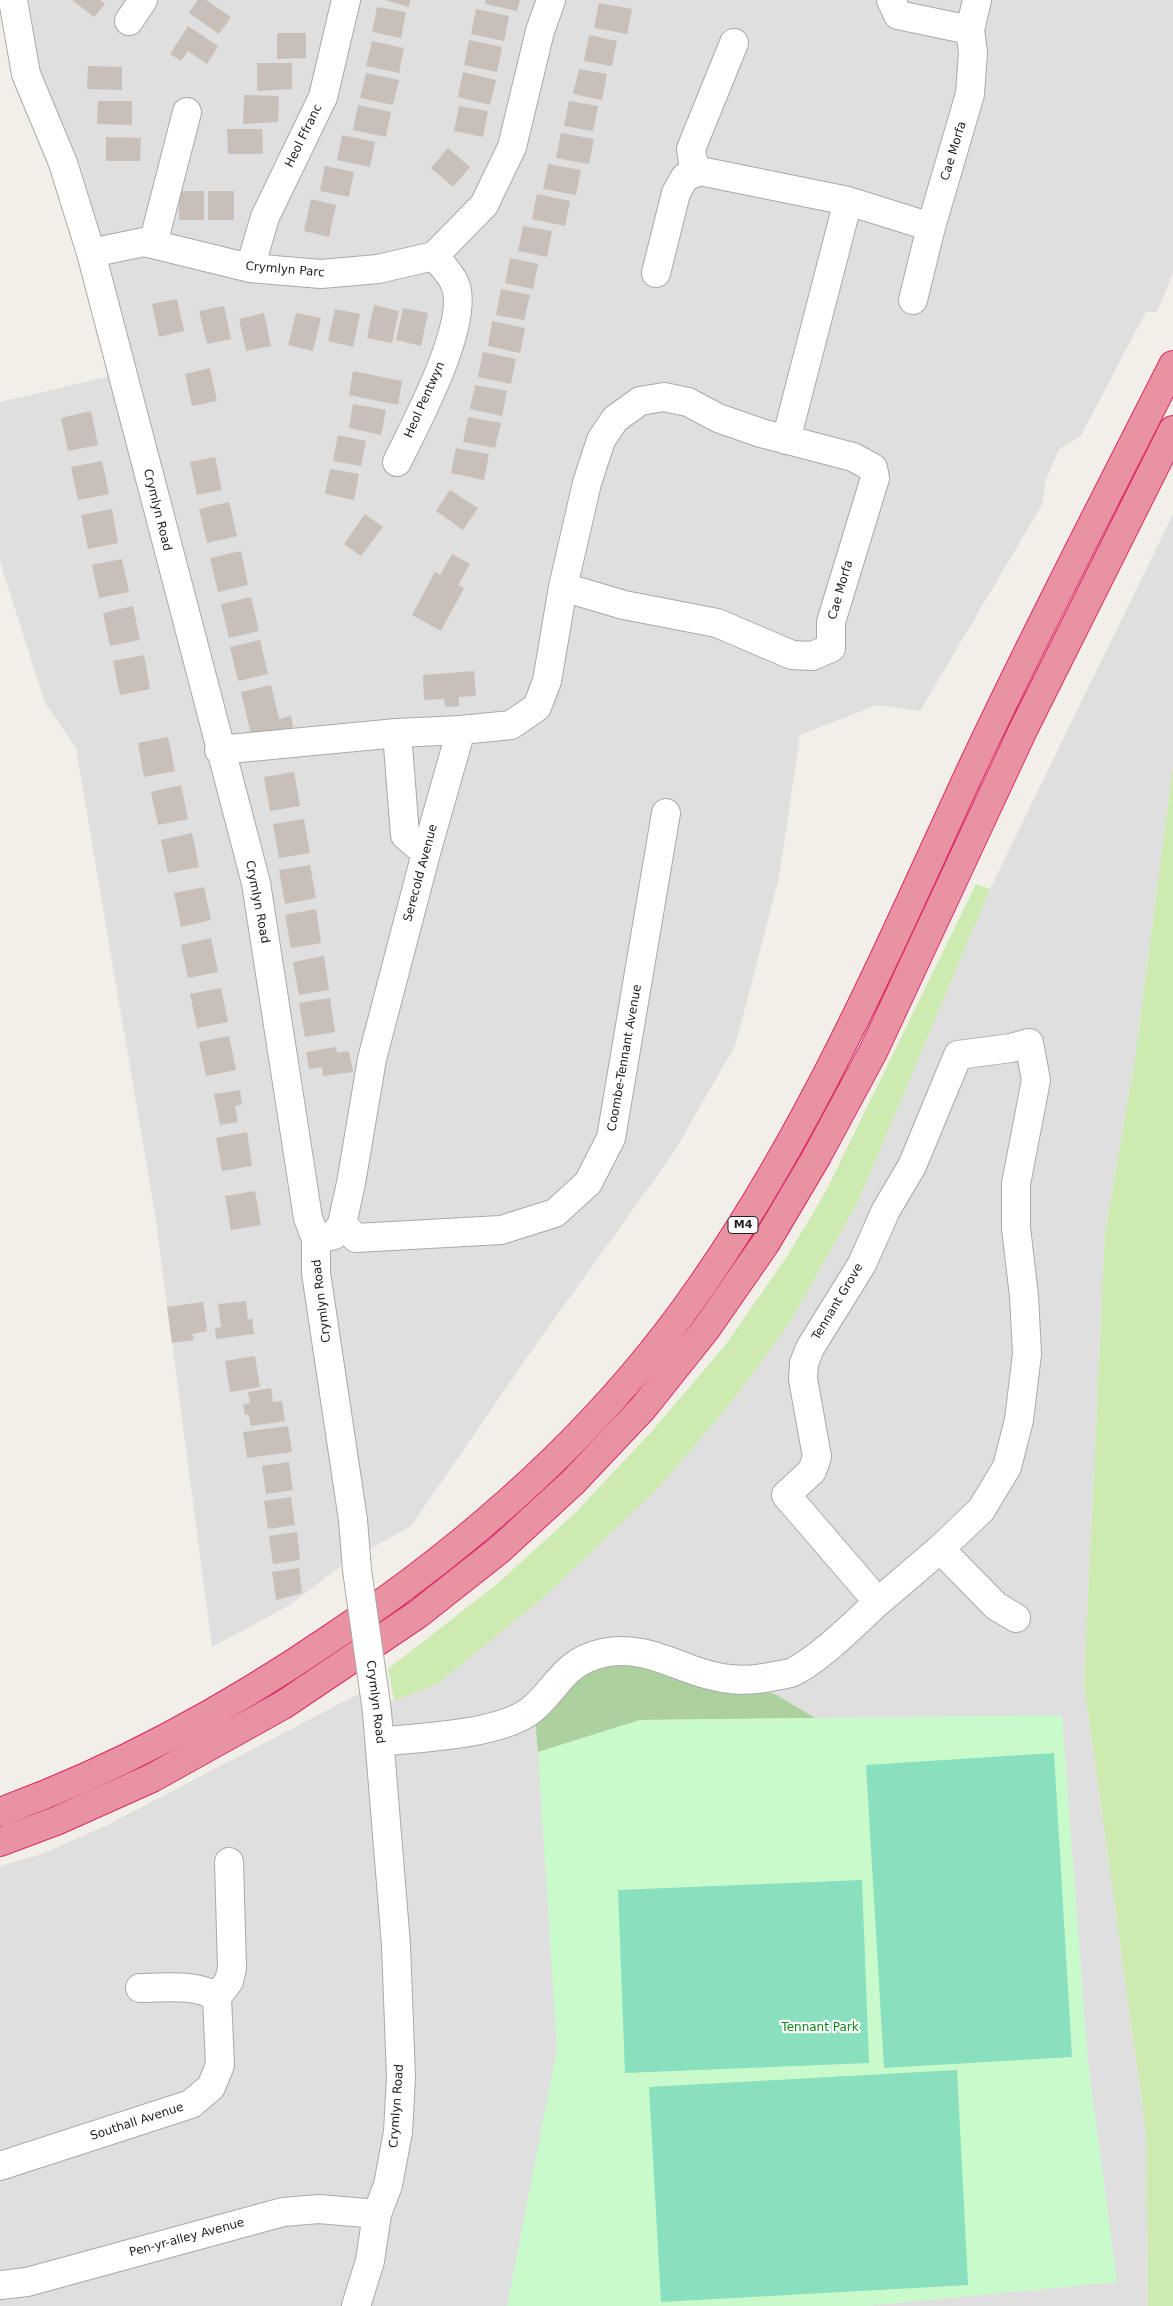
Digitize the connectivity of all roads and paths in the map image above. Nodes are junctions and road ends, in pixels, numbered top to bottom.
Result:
1 (13, 0) edge
2 (346, 0) edge
3 (550, 0) edge
4 (891, 0) edge
5 (977, 0) edge
6 (970, 30) junction
7 (734, 43) dead end
8 (186, 112) dead end
9 (700, 171) junction
10 (848, 201) junction
11 (931, 227) junction
12 (153, 244) junction
13 (91, 252) junction
14 (434, 256) junction
15 (250, 268) junction
16 (656, 273) dead end
17 (914, 300) dead end
18 (1173, 365) edge
19 (1173, 430) edge
20 (786, 440) junction
21 (397, 462) dead end
22 (563, 587) junction
23 (461, 730) junction
24 (397, 733) junction
25 (219, 750) junction
26 (666, 813) dead end
27 (426, 853) junction
28 (342, 1224) junction
29 (316, 1239) junction
30 (940, 1549) junction
31 (878, 1602) junction
32 (1016, 1618) dead end
33 (380, 1742) junction
34 (0, 1812) edge
35 (0, 1842) edge
36 (229, 1862) dead end
37 (140, 1988) dead end
38 (217, 1997) junction
39 (0, 2166) edge
40 (377, 2214) junction
41 (0, 2285) edge
42 (356, 2306) edge

1 - 13 street, Crymlyn Road
2 - 15 street, Heol Ffranc
3 - 14 street
4 - 6 street
5 - 6 street, Cae Morfa
6 - 11 street, Cae Morfa
7 - 9 street
8 - 12 street
9 - 10 street
9 - 16 street
10 - 11 street
10 - 20 street
11 - 17 street, Cae Morfa
12 - 13 street, Crymlyn Parc
12 - 15 street, Crymlyn Parc
13 - 25 street, Crymlyn Road
14 - 15 street, Crymlyn Parc
14 - 21 street, Heol Pentwyn
18 - 34 highway, M4
19 - 35 highway, M4
20 - 22 street, Cae Morfa
20 - 22 street, Cae Morfa
22 - 23 street, Cae Morfa
23 - 24 street
23 - 27 street, Serecold Avenue
24 - 25 street
24 - 27 street
25 - 29 street, Crymlyn Road
26 - 28 street, Coombe-Tennant Avenue
27 - 28 street, Serecold Avenue
28 - 29 street
29 - 33 street, Crymlyn Road, bridge
30 - 31 street, Tennant Grove
30 - 31 street, Tennant Grove
30 - 32 street
31 - 33 street
33 - 40 street, Crymlyn Road
36 - 38 street
37 - 38 street
38 - 39 street, Southall Avenue
40 - 41 street, Pen-yr-alley Avenue
40 - 42 street, Crymlyn Road

